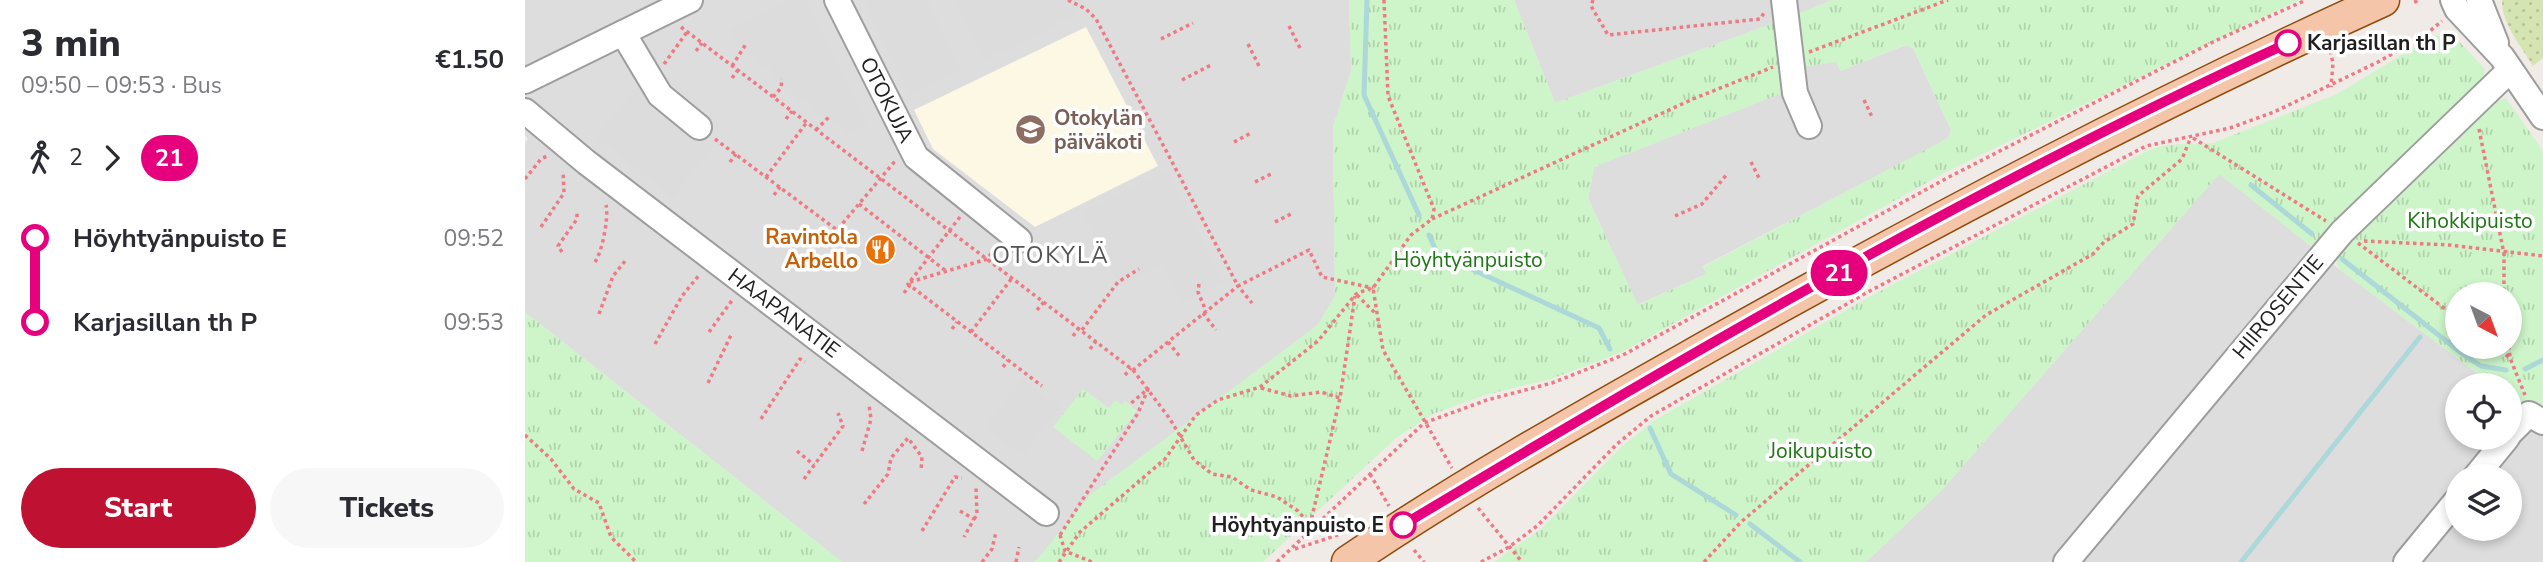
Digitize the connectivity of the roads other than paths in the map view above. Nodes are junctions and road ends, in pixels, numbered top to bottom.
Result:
1 (690, 0) edge
2 (837, 0) edge
3 (2383, 0) edge
4 (2479, 0) edge
5 (1774, 4) edge
6 (2451, 7) edge
7 (623, 33) junction
8 (2506, 63) junction
9 (525, 81) edge
10 (525, 111) edge
11 (2543, 117) edge
12 (1809, 126) dead end
13 (699, 127) road end
14 (1019, 240) dead end
15 (2498, 450) edge
16 (2486, 464) edge
17 (1046, 513) road end
18 (2445, 515) edge
19 (1349, 547) edge
20 (2066, 562) edge
21 (2406, 562) edge

1 - 7 street
2 - 14 street, OTOKUJA
3 - 19 main road
4 - 8 street
5 - 12 street
6 - 8 street
7 - 9 street
7 - 13 street
8 - 11 street
8 - 20 street, HIIROSENTIE
10 - 17 street, HAAPANATIE
15 - 16 street
18 - 21 street

